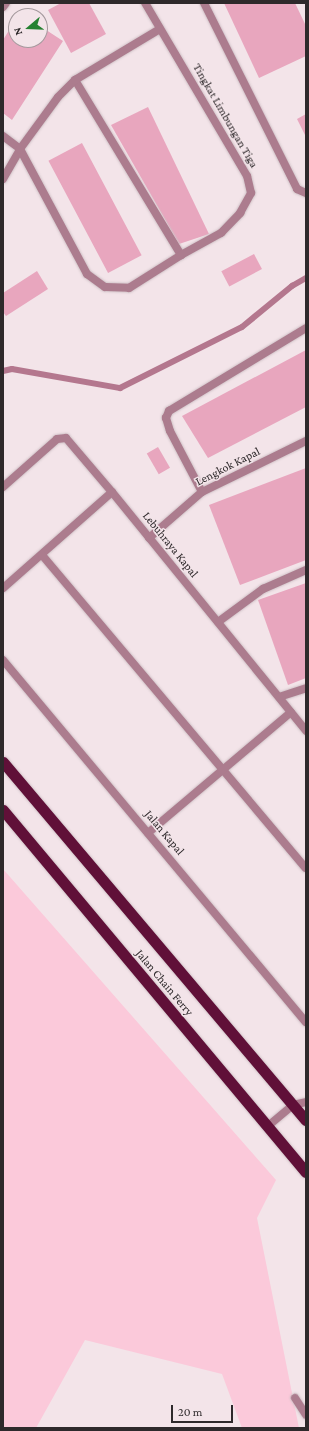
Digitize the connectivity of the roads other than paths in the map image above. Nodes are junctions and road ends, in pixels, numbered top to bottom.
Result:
1 (6, 3) edge
2 (145, 3) edge
3 (204, 3) edge
4 (3, 8) edge
5 (160, 29) junction
6 (75, 80) junction
7 (3, 136) edge
8 (20, 150) junction
9 (3, 179) edge
10 (306, 193) edge
11 (181, 255) junction
12 (306, 328) edge
13 (306, 441) edge
14 (3, 487) edge
15 (112, 492) junction
16 (202, 492) junction
17 (149, 538) junction
18 (42, 555) junction
19 (306, 570) edge
20 (3, 588) edge
21 (218, 622) junction
22 (3, 660) edge
23 (306, 688) edge
24 (278, 697) junction
25 (291, 712) junction
26 (306, 731) edge
27 (3, 762) edge
28 (223, 767) junction
29 (3, 810) edge
30 (148, 832) junction
31 (306, 868) edge
32 (306, 1022) edge
33 (306, 1102) edge
34 (293, 1105) junction
35 (306, 1120) edge
36 (268, 1126) junction
37 (306, 1172) edge
38 (295, 1398) dead end
39 (306, 1415) edge

1 - 4 street
2 - 5 street, Tingkat Limbungan Tiga
3 - 10 street
5 - 6 street
5 - 11 street, Tingkat Limbungan Tiga
6 - 8 street
6 - 11 street
7 - 8 street
8 - 9 street
8 - 11 street, Tingkat Limbungan Tiga
12 - 16 street
13 - 16 street, Lengkok Kapal
14 - 15 street, Lebuhraya Kapal
15 - 17 street, Lebuhraya Kapal
15 - 18 street
16 - 17 street, Lengkok Kapal
17 - 21 street, Lebuhraya Kapal
18 - 20 street
18 - 28 street
19 - 21 street
21 - 24 street, Lebuhraya Kapal
22 - 30 street, Jalan Kapal
23 - 24 street
24 - 25 street, Lebuhraya Kapal
25 - 26 street, Lebuhraya Kapal
25 - 28 street
27 - 34 highway, Jalan Chain Ferry
28 - 30 street
28 - 31 street
29 - 36 highway, Jalan Chain Ferry
30 - 32 street, Jalan Kapal
33 - 34 street
34 - 35 highway, Jalan Chain Ferry
34 - 36 street
36 - 37 highway, Jalan Chain Ferry
38 - 39 street

